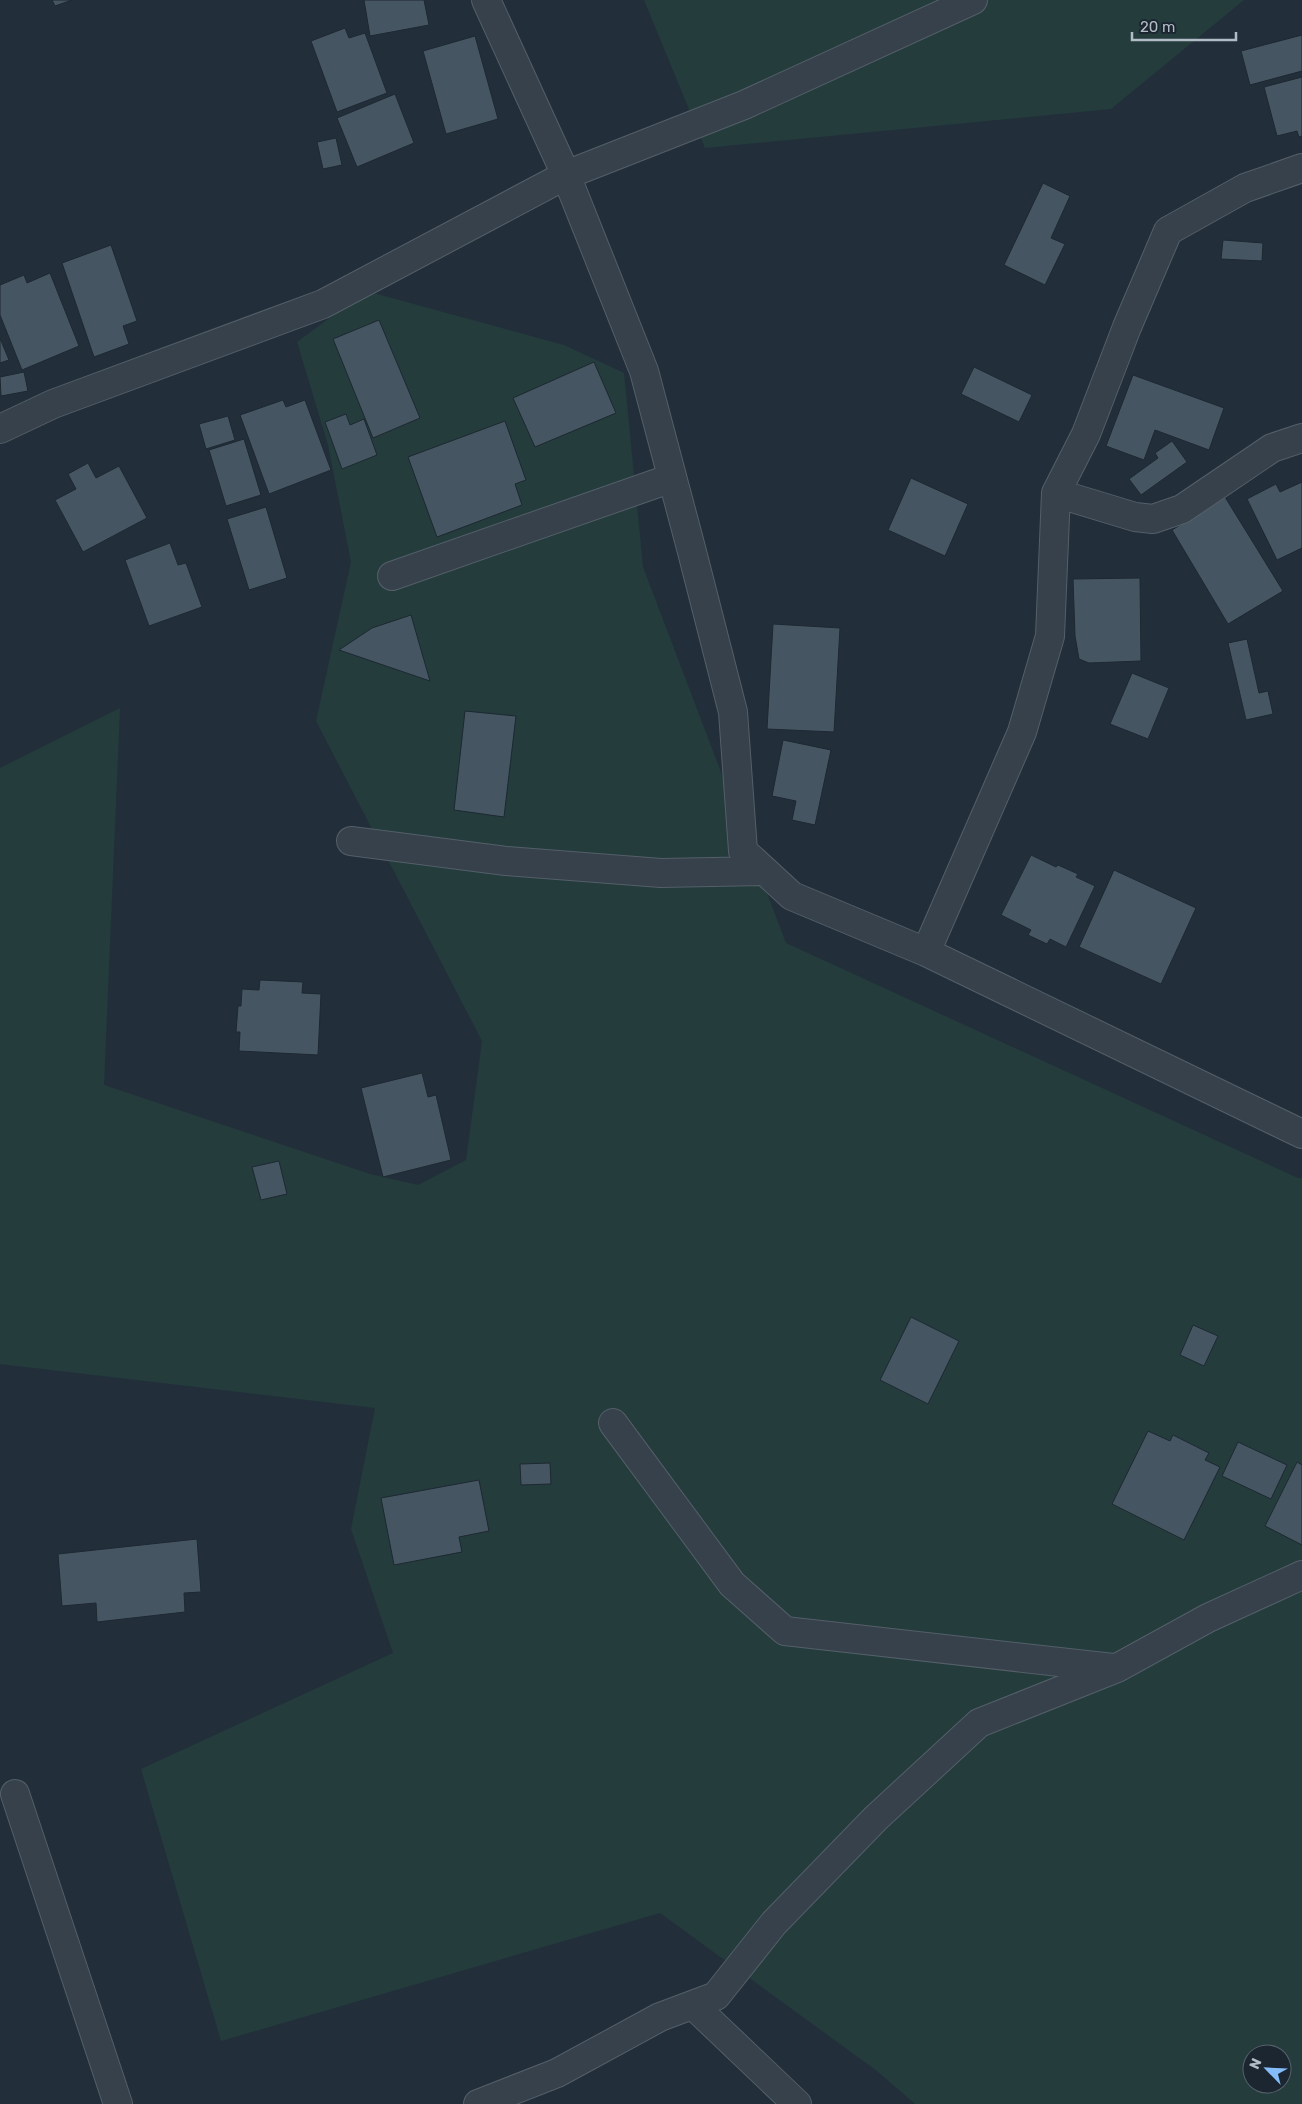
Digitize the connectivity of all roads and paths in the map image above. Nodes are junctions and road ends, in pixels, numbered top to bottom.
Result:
1 (486, 0) edge
2 (973, 0) edge
3 (1302, 168) edge
4 (566, 175) junction
5 (0, 430) edge
6 (1302, 438) edge
7 (672, 478) junction
8 (1056, 493) junction
9 (392, 576) dead end
10 (351, 841) dead end
11 (765, 871) junction
12 (926, 952) junction
13 (1302, 1134) edge
14 (613, 1423) dead end
15 (1302, 1575) edge
16 (1116, 1668) junction
17 (15, 1794) dead end
18 (692, 2005) junction
19 (118, 2104) edge
20 (478, 2104) edge
21 (797, 2104) edge

1 - 4 street
2 - 4 street
3 - 8 street
4 - 5 street
4 - 7 street
6 - 8 street
7 - 9 street
7 - 11 street
8 - 12 street
10 - 11 street
11 - 12 street
12 - 13 street
14 - 16 street
15 - 16 street
16 - 18 street
17 - 19 street
18 - 20 street
18 - 21 street

